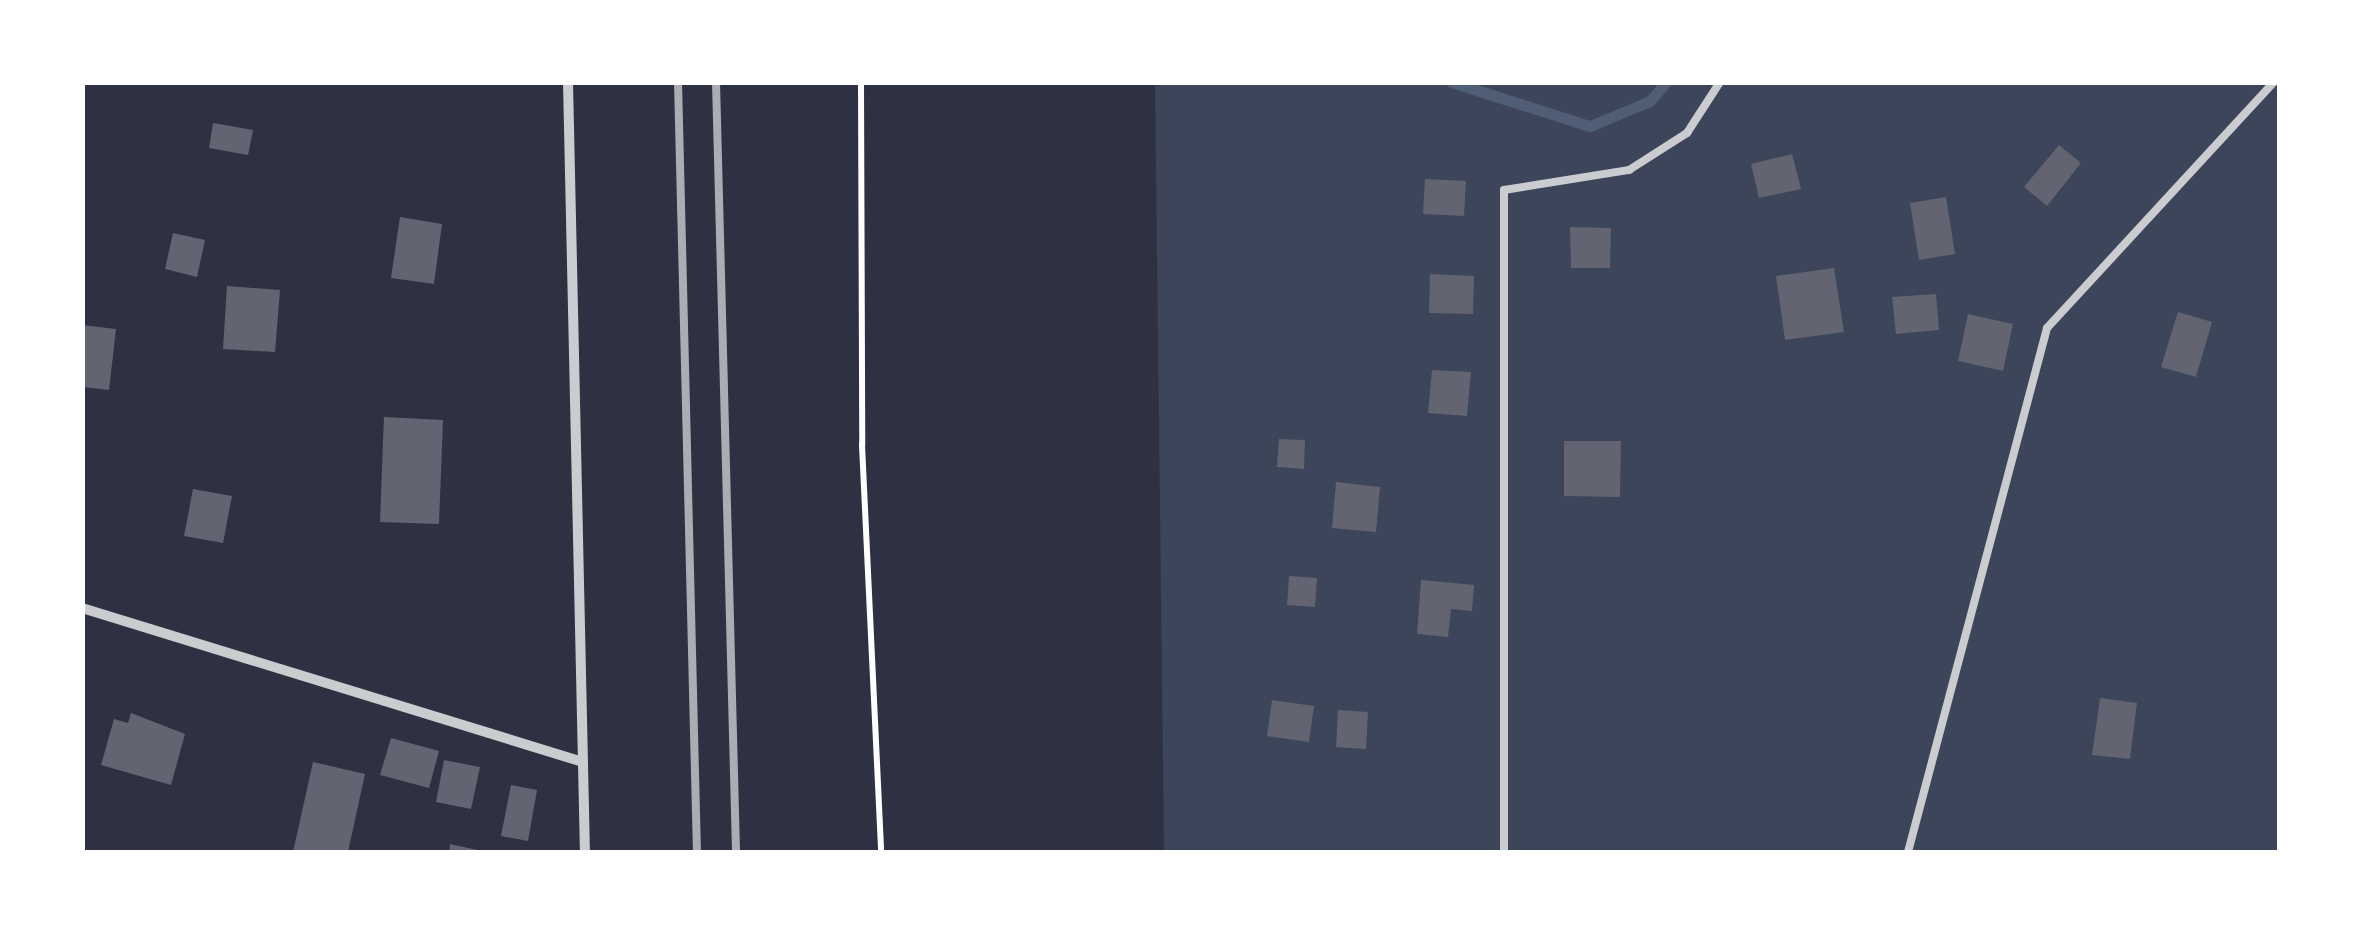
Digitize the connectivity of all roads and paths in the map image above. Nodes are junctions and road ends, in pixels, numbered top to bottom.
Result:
1 (568, 82) edge
2 (861, 82) edge
3 (1720, 82) edge
4 (2274, 82) edge
5 (82, 608) edge
6 (582, 762) junction
7 (584, 852) edge
8 (882, 852) edge
9 (1504, 852) edge
10 (1908, 852) edge

1 - 6 street
2 - 8 path
3 - 9 lane
4 - 10 lane
5 - 6 street
6 - 7 street

